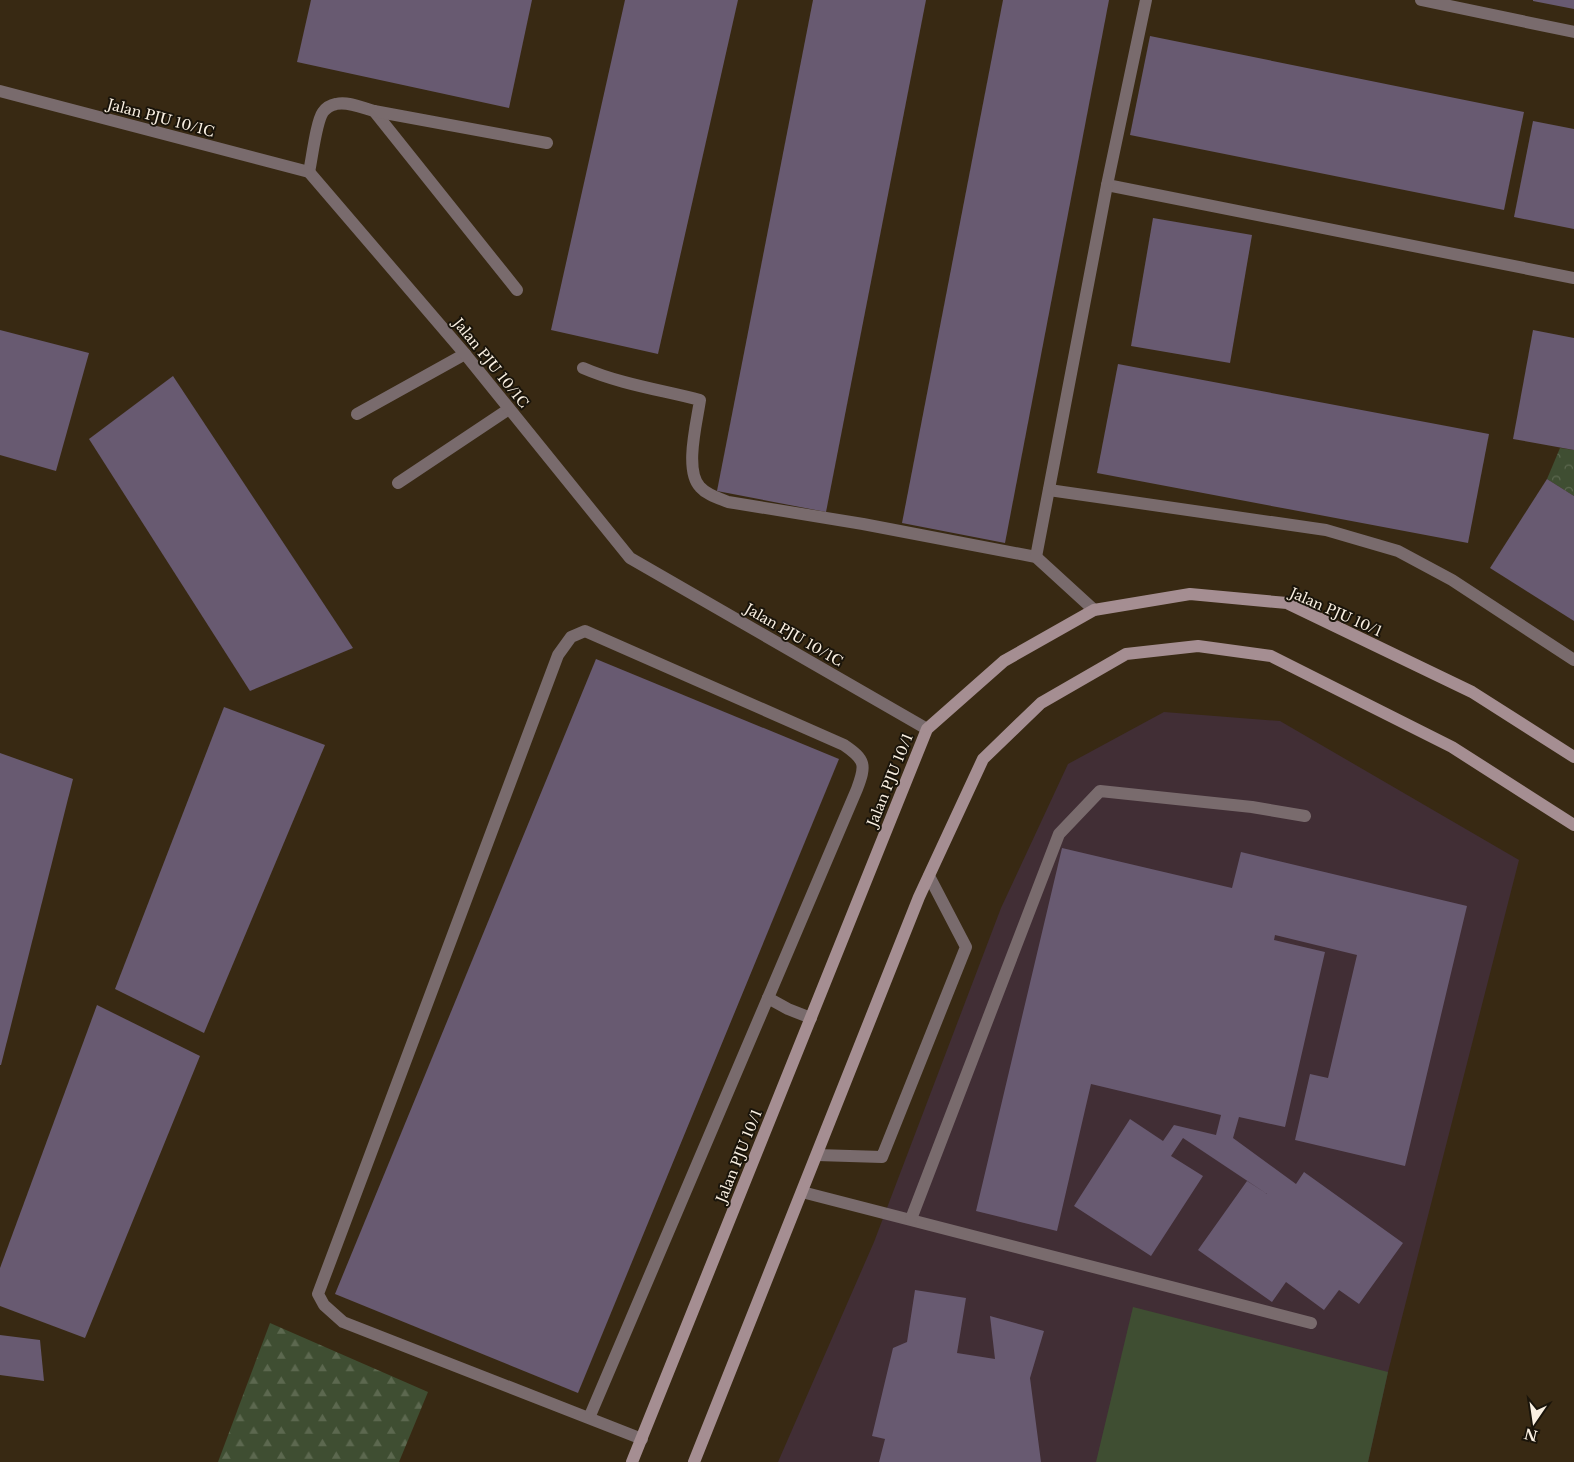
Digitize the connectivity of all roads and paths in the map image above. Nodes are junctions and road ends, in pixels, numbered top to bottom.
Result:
1 (1146, 0) edge
2 (1421, 0) edge
3 (1574, 32) edge
4 (0, 91) edge
5 (374, 110) junction
6 (547, 142) dead end
7 (309, 172) junction
8 (1107, 185) junction
9 (1574, 278) edge
10 (517, 290) dead end
11 (465, 354) junction
12 (583, 368) dead end
13 (509, 409) junction
14 (357, 414) dead end
15 (398, 483) dead end
16 (1049, 490) junction
17 (1036, 557) junction
18 (1094, 610) junction
19 (1574, 660) edge
20 (927, 729) junction
21 (1574, 757) edge
22 (1305, 816) dead end
23 (1574, 825) edge
24 (929, 876) junction
25 (768, 998) junction
26 (811, 1018) junction
27 (817, 1155) junction
28 (802, 1192) junction
29 (911, 1219) junction
30 (1312, 1322) dead end
31 (589, 1418) junction
32 (642, 1438) junction
33 (632, 1462) edge
34 (694, 1462) edge

1 - 8 street
2 - 3 street
4 - 7 street, Jalan PJU 10/1C
5 - 6 street
5 - 7 street
5 - 10 street
7 - 11 street, Jalan PJU 10/1C
8 - 9 street
8 - 16 street
11 - 13 street, Jalan PJU 10/1C
11 - 14 street
12 - 17 street
13 - 15 street
13 - 20 street, Jalan PJU 10/1C
16 - 17 street
16 - 19 street
17 - 18 street
18 - 20 street, Jalan PJU 10/1
18 - 21 street, Jalan PJU 10/1
20 - 26 street, Jalan PJU 10/1
22 - 29 street
23 - 24 street
24 - 27 street
24 - 27 street
25 - 26 street
25 - 31 street
25 - 31 street
26 - 32 street, Jalan PJU 10/1
27 - 28 street
28 - 29 street
28 - 34 street
29 - 30 street
31 - 32 street
32 - 33 street, Jalan PJU 10/1

